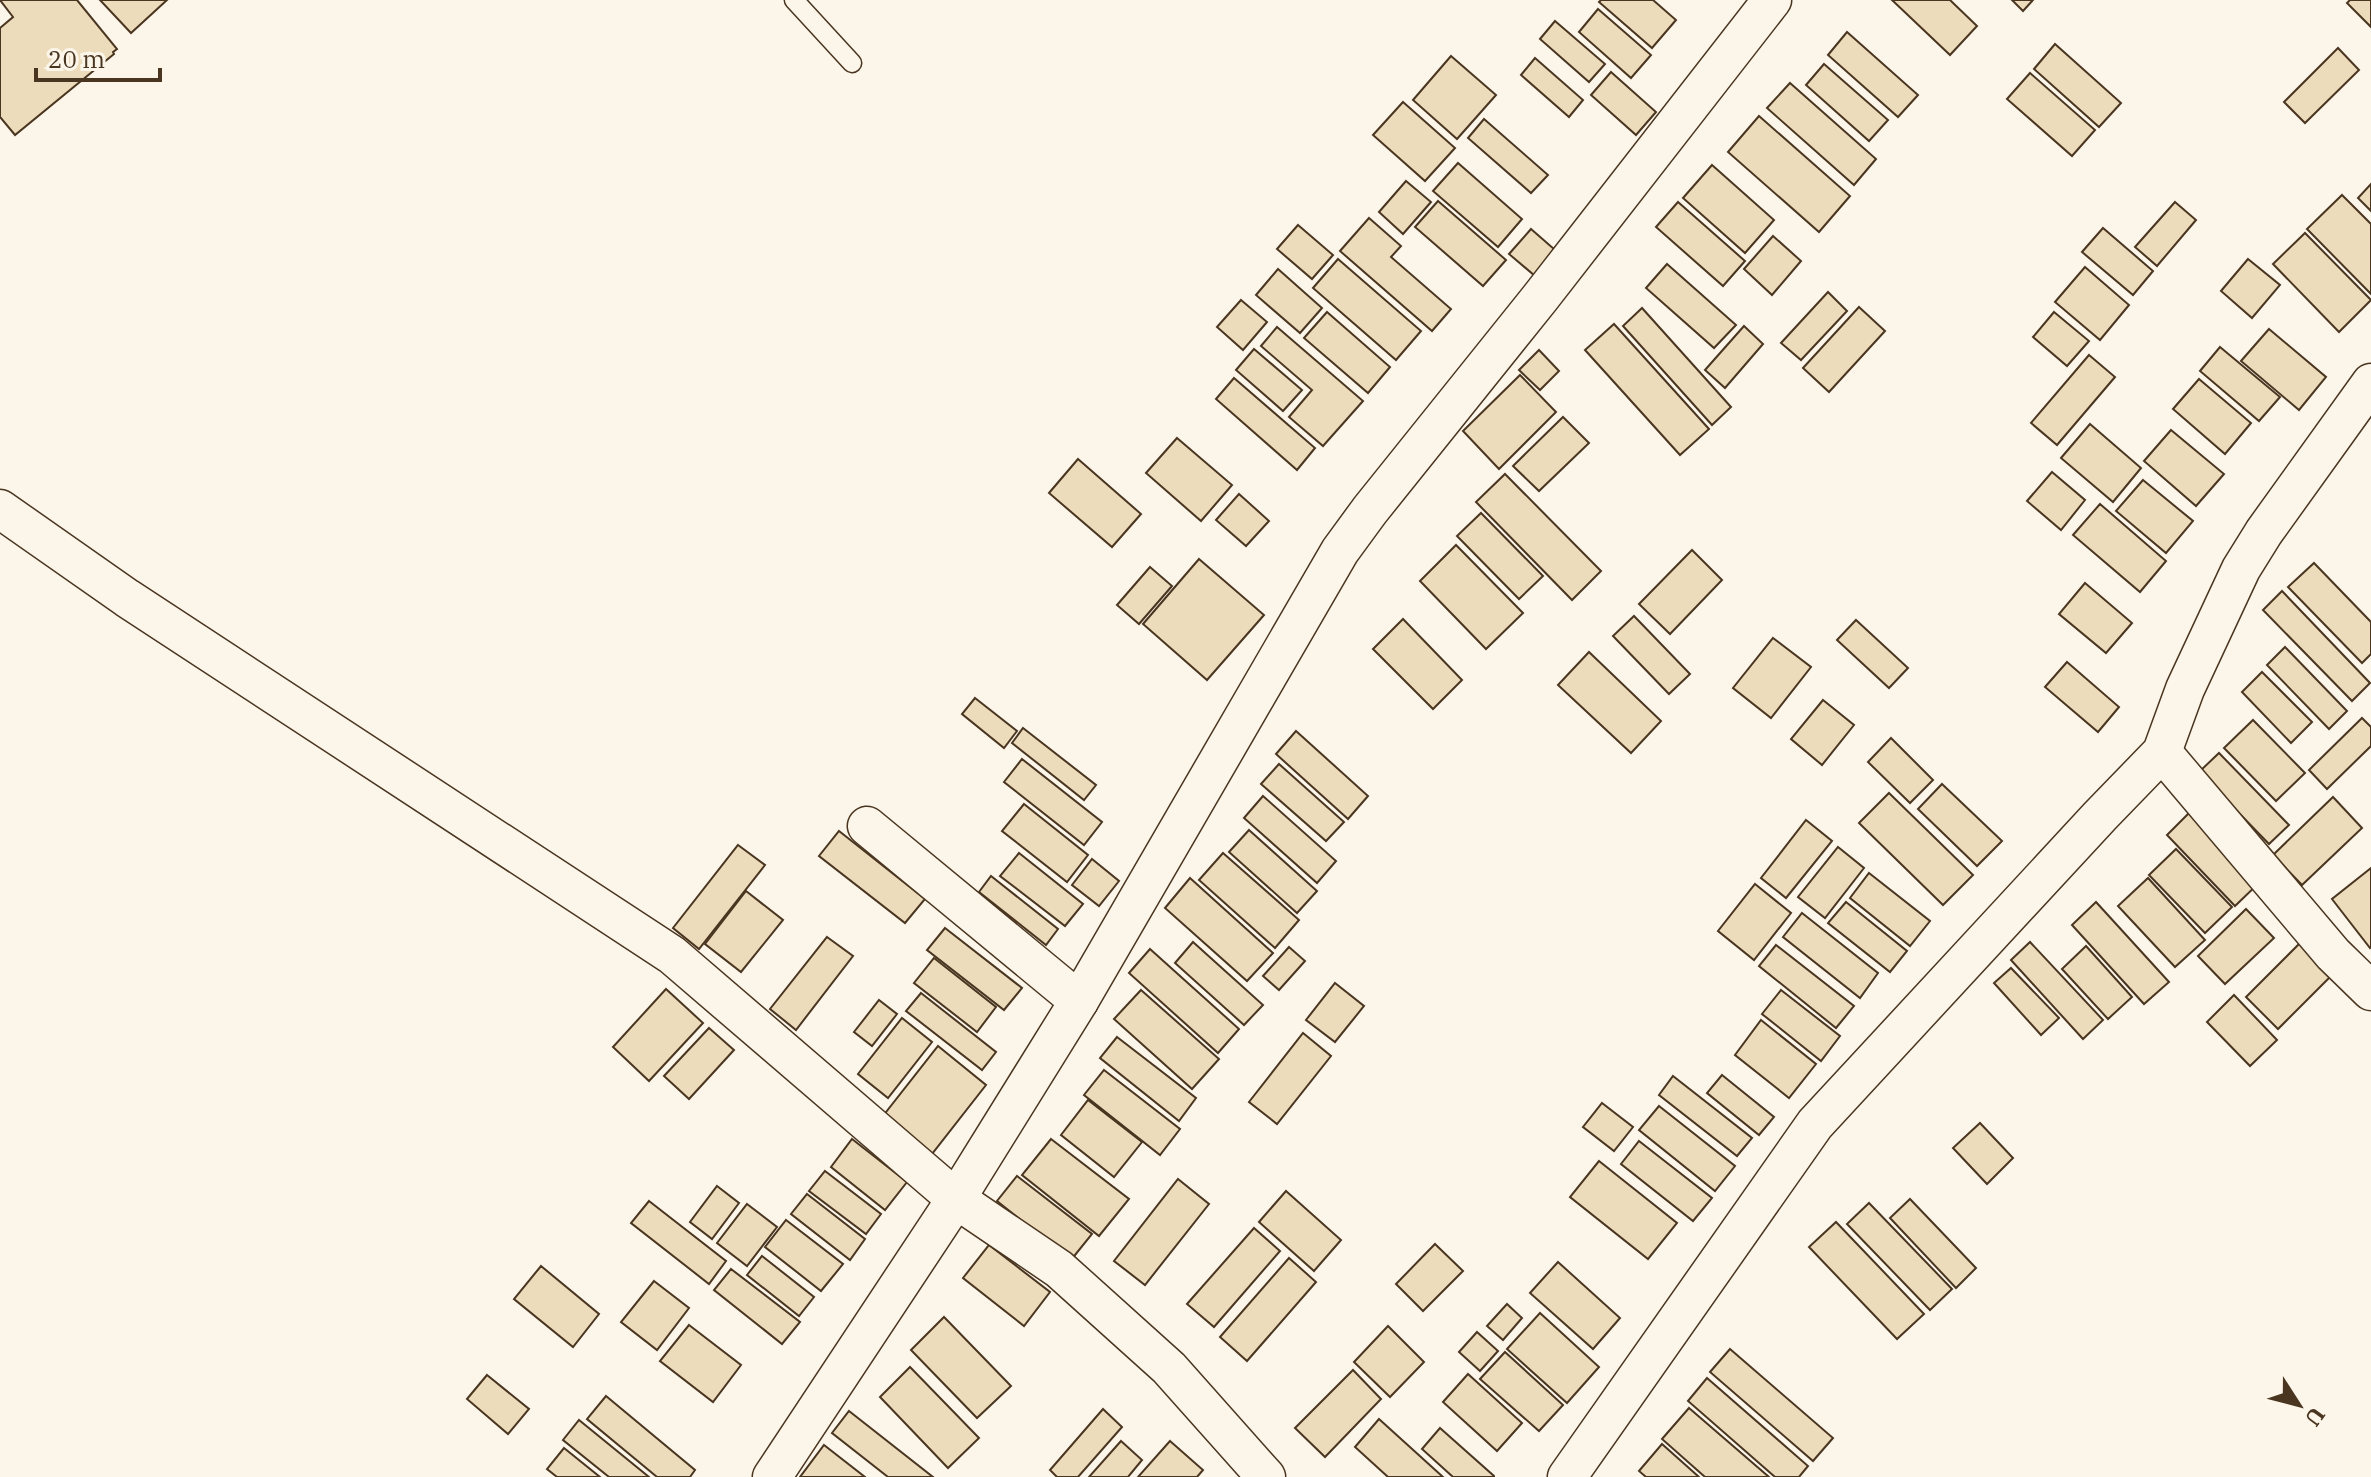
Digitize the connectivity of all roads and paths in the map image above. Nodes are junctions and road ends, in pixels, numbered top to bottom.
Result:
1 (794, 0) edge
2 (1772, 0) edge
3 (852, 63) dead end
4 (2371, 383) edge
5 (0, 509) edge
6 (2162, 752) junction
7 (867, 826) dead end
8 (2371, 991) edge
9 (1079, 1001) junction
10 (956, 1199) junction
11 (772, 1477) edge
12 (1266, 1477) edge
13 (1567, 1477) edge

1 - 3 lane
2 - 9 street
4 - 6 street
5 - 10 street
6 - 8 street
6 - 13 street
7 - 9 street
9 - 10 street
10 - 11 street
10 - 12 street

